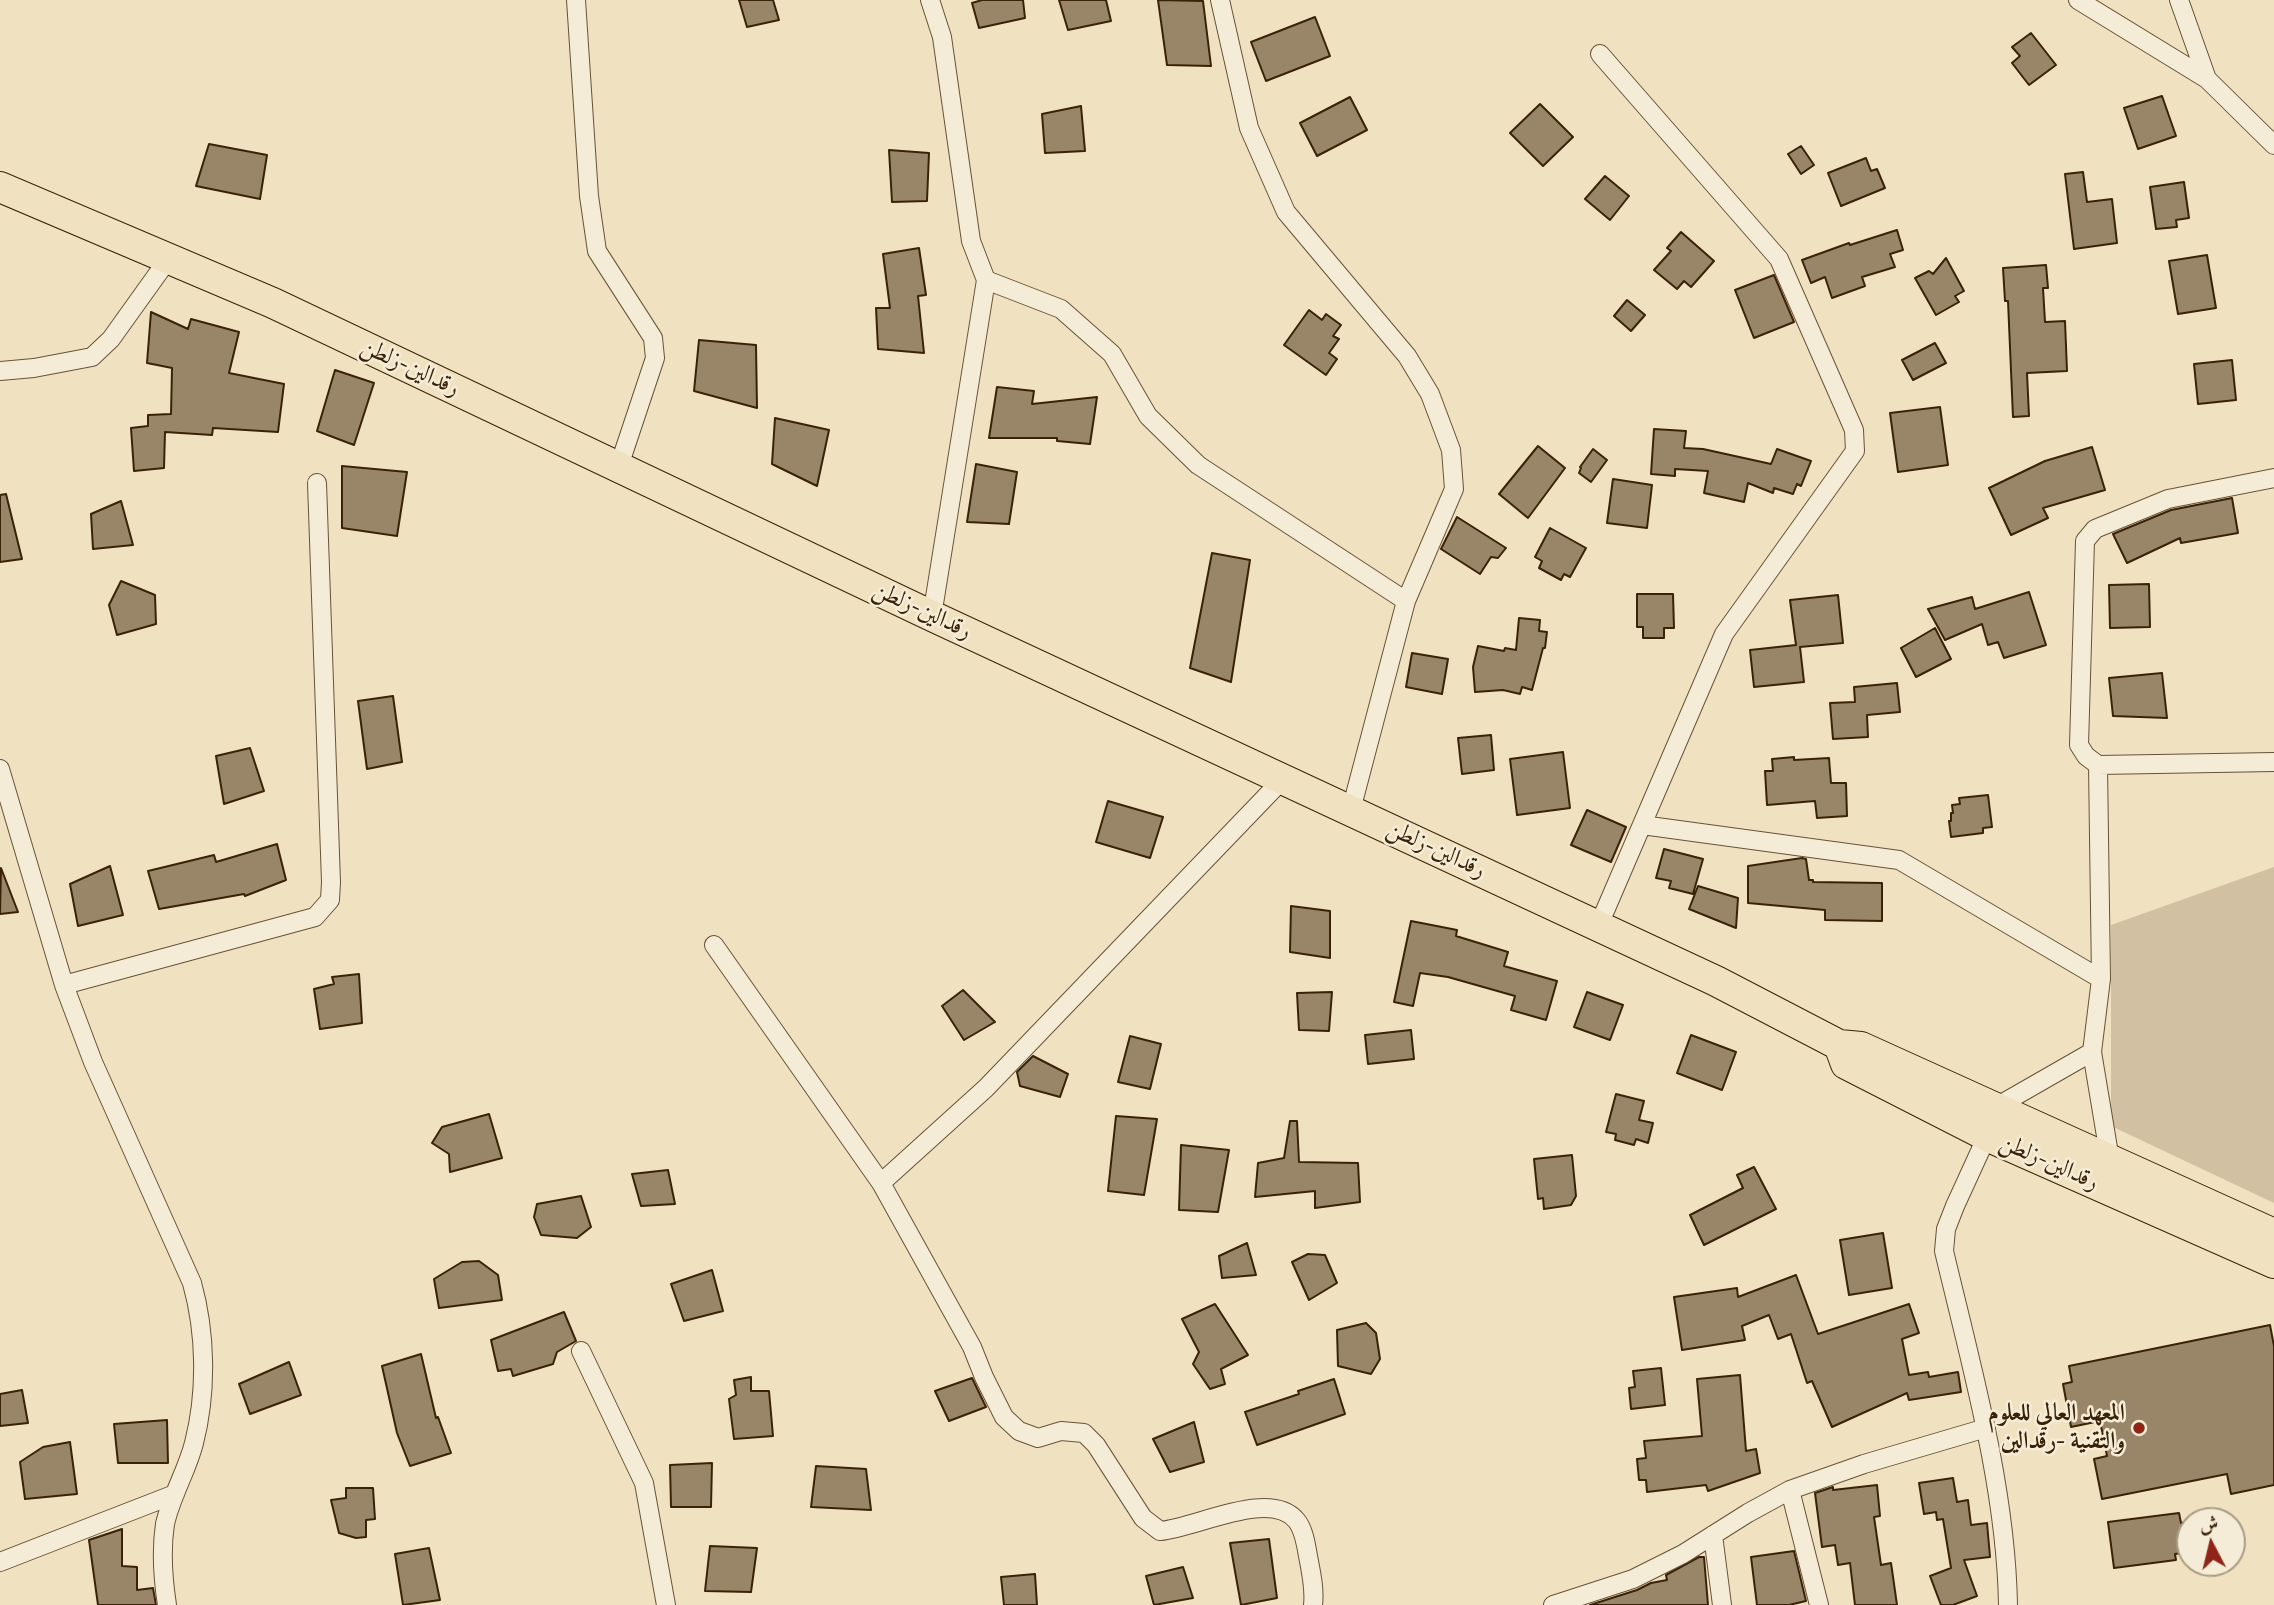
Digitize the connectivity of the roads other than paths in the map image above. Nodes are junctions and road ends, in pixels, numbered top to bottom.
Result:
1 (576, 0) edge
2 (930, 0) edge
3 (1220, 0) edge
4 (2078, 0) edge
5 (2179, 0) edge
6 (1600, 54) dead end
7 (2207, 79) junction
8 (2274, 145) edge
9 (0, 187) edge
10 (169, 258) junction
11 (986, 280) junction
12 (0, 371) edge
13 (619, 466) junction
14 (2274, 478) edge
15 (317, 483) dead end
16 (1406, 601) junction
17 (932, 616) junction
18 (2274, 761) edge
19 (2098, 765) junction
20 (0, 769) edge
21 (1283, 779) junction
22 (1351, 810) junction
23 (1642, 825) junction
24 (1598, 927) junction
25 (714, 945) dead end
26 (2101, 979) junction
27 (64, 985) junction
28 (1839, 1045) junction
29 (2092, 1052) junction
30 (1996, 1108) junction
31 (1987, 1136) junction
32 (2110, 1160) junction
33 (881, 1183) junction
34 (2274, 1234) edge
35 (2274, 1263) edge
36 (581, 1351) dead end
37 (1986, 1428) junction
38 (1790, 1490) junction
39 (175, 1494) junction
40 (1713, 1535) junction
41 (0, 1562) edge
42 (167, 1605) edge
43 (666, 1605) edge
44 (1313, 1605) edge
45 (1553, 1605) edge
46 (1722, 1605) edge
47 (1819, 1605) edge
48 (2008, 1605) edge

1 - 13 street
2 - 11 street
3 - 16 street
4 - 7 street
5 - 7 street
6 - 23 street
7 - 8 street
9 - 10 main road, رقدالين-زلطن
10 - 12 street
10 - 13 main road, رقدالين-زلطن
11 - 16 street
11 - 17 street
13 - 17 main road, رقدالين-زلطن
14 - 19 street
15 - 27 street
16 - 22 street
17 - 21 main road, رقدالين-زلطن
18 - 19 street
19 - 26 street
20 - 27 street
21 - 22 main road, رقدالين-زلطن
21 - 33 street
22 - 24 main road, رقدالين-زلطن
23 - 24 street
23 - 26 street
24 - 28 main road, رقدالين-زلطن
25 - 33 street
26 - 29 street
27 - 39 street
28 - 30 main road, رقدالين-زلطن
28 - 31 main road, رقدالين-زلطن
29 - 30 street
29 - 32 street
30 - 32 main road, رقدالين-زلطن
31 - 35 main road, رقدالين-زلطن
31 - 37 street
32 - 34 main road, رقدالين-زلطن
33 - 44 street
36 - 43 street
37 - 38 street
37 - 48 street
38 - 40 street
38 - 47 street
39 - 41 street
39 - 42 street
40 - 45 street
40 - 46 street

